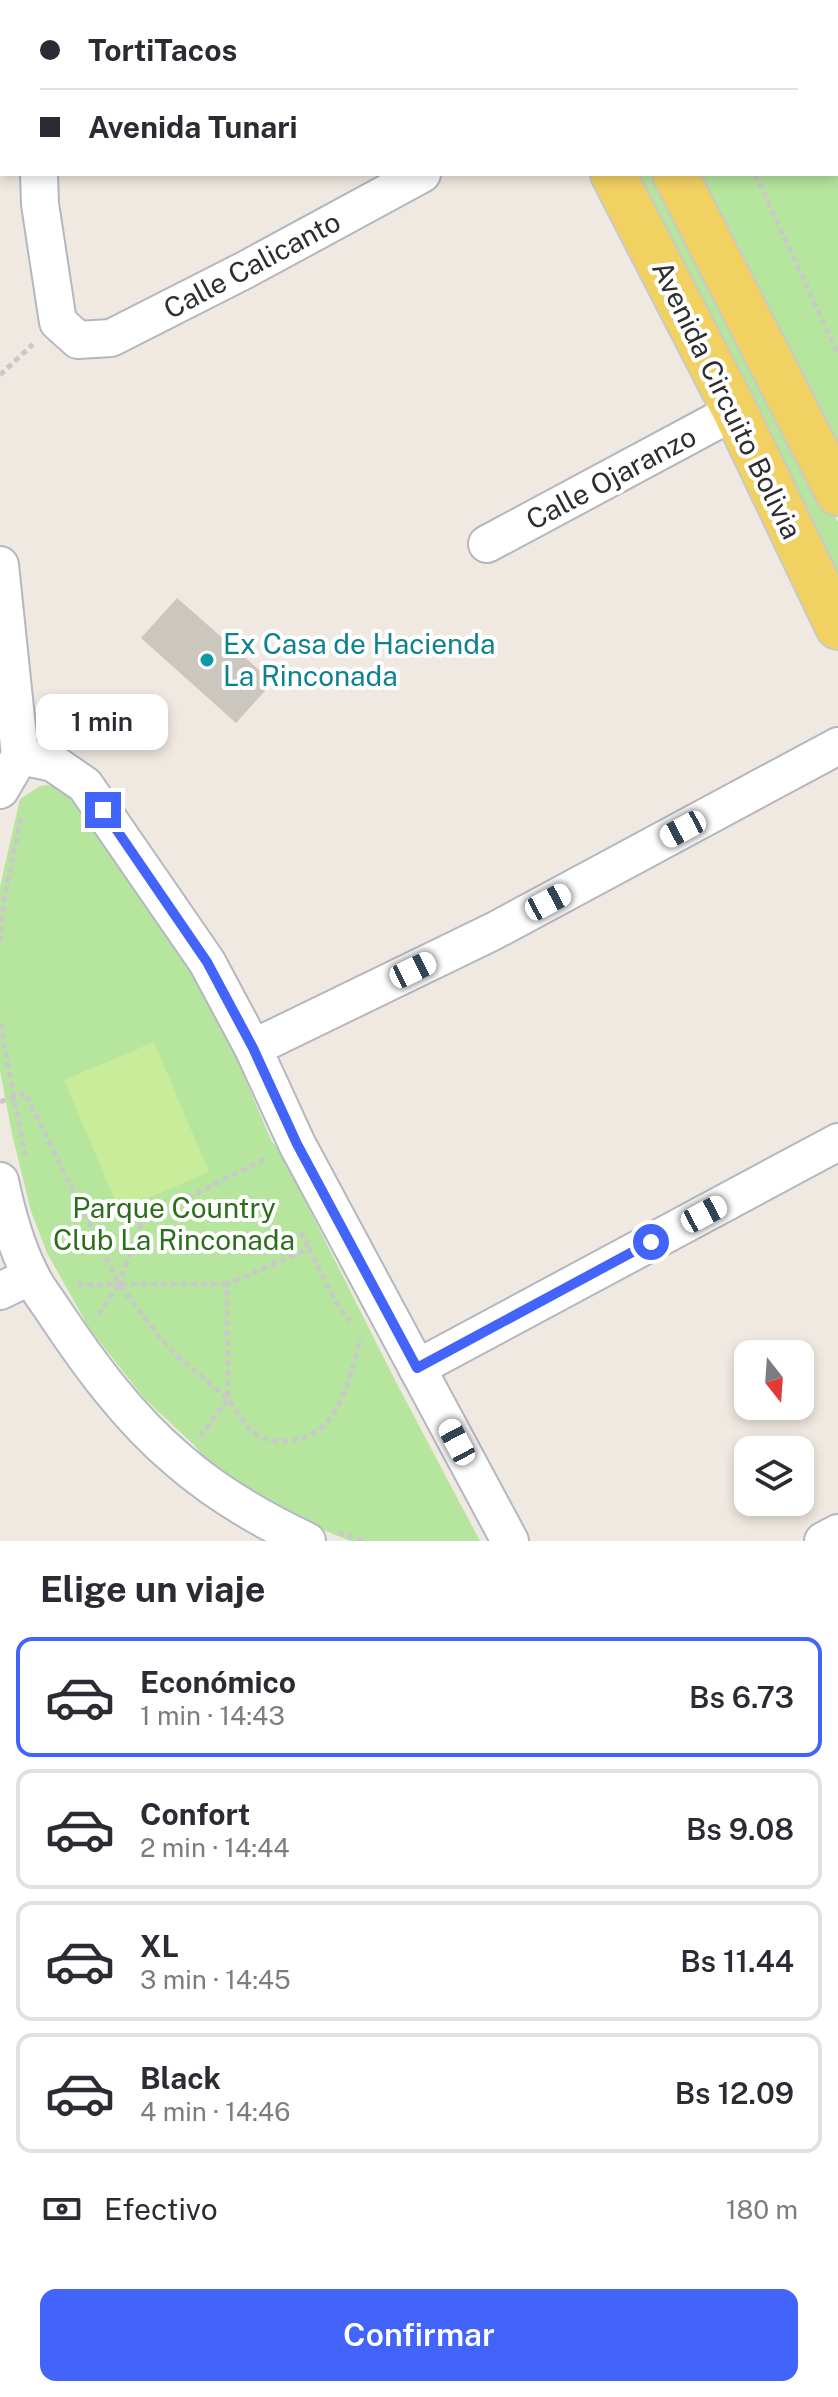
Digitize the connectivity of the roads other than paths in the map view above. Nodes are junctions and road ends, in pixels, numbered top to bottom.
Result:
1 (39, 176) edge
2 (418, 176) edge
3 (614, 176) edge
4 (676, 176) edge
5 (735, 411) junction
6 (838, 493) edge
7 (487, 544) dead end
8 (0, 565) edge
9 (838, 627) edge
10 (838, 746) edge
11 (20, 756) junction
12 (11, 801) edge
13 (253, 1048) junction
14 (838, 1142) edge
15 (13, 1169) edge
16 (15, 1283) edge
17 (417, 1368) junction
18 (838, 1533) edge
19 (307, 1541) edge
20 (510, 1541) edge
21 (823, 1541) edge

1 - 2 street, Calle Calicanto
3 - 5 main road, Avenida Circuito Bolivia
4 - 6 main road, Avenida Circuito Bolivia
5 - 7 street, Calle Ojaranzo
5 - 9 main road, Avenida Circuito Bolivia
8 - 11 street
10 - 13 street
11 - 12 street
11 - 13 street
13 - 17 street
14 - 17 street
15 - 16 street
16 - 19 street
17 - 20 street
18 - 21 street

